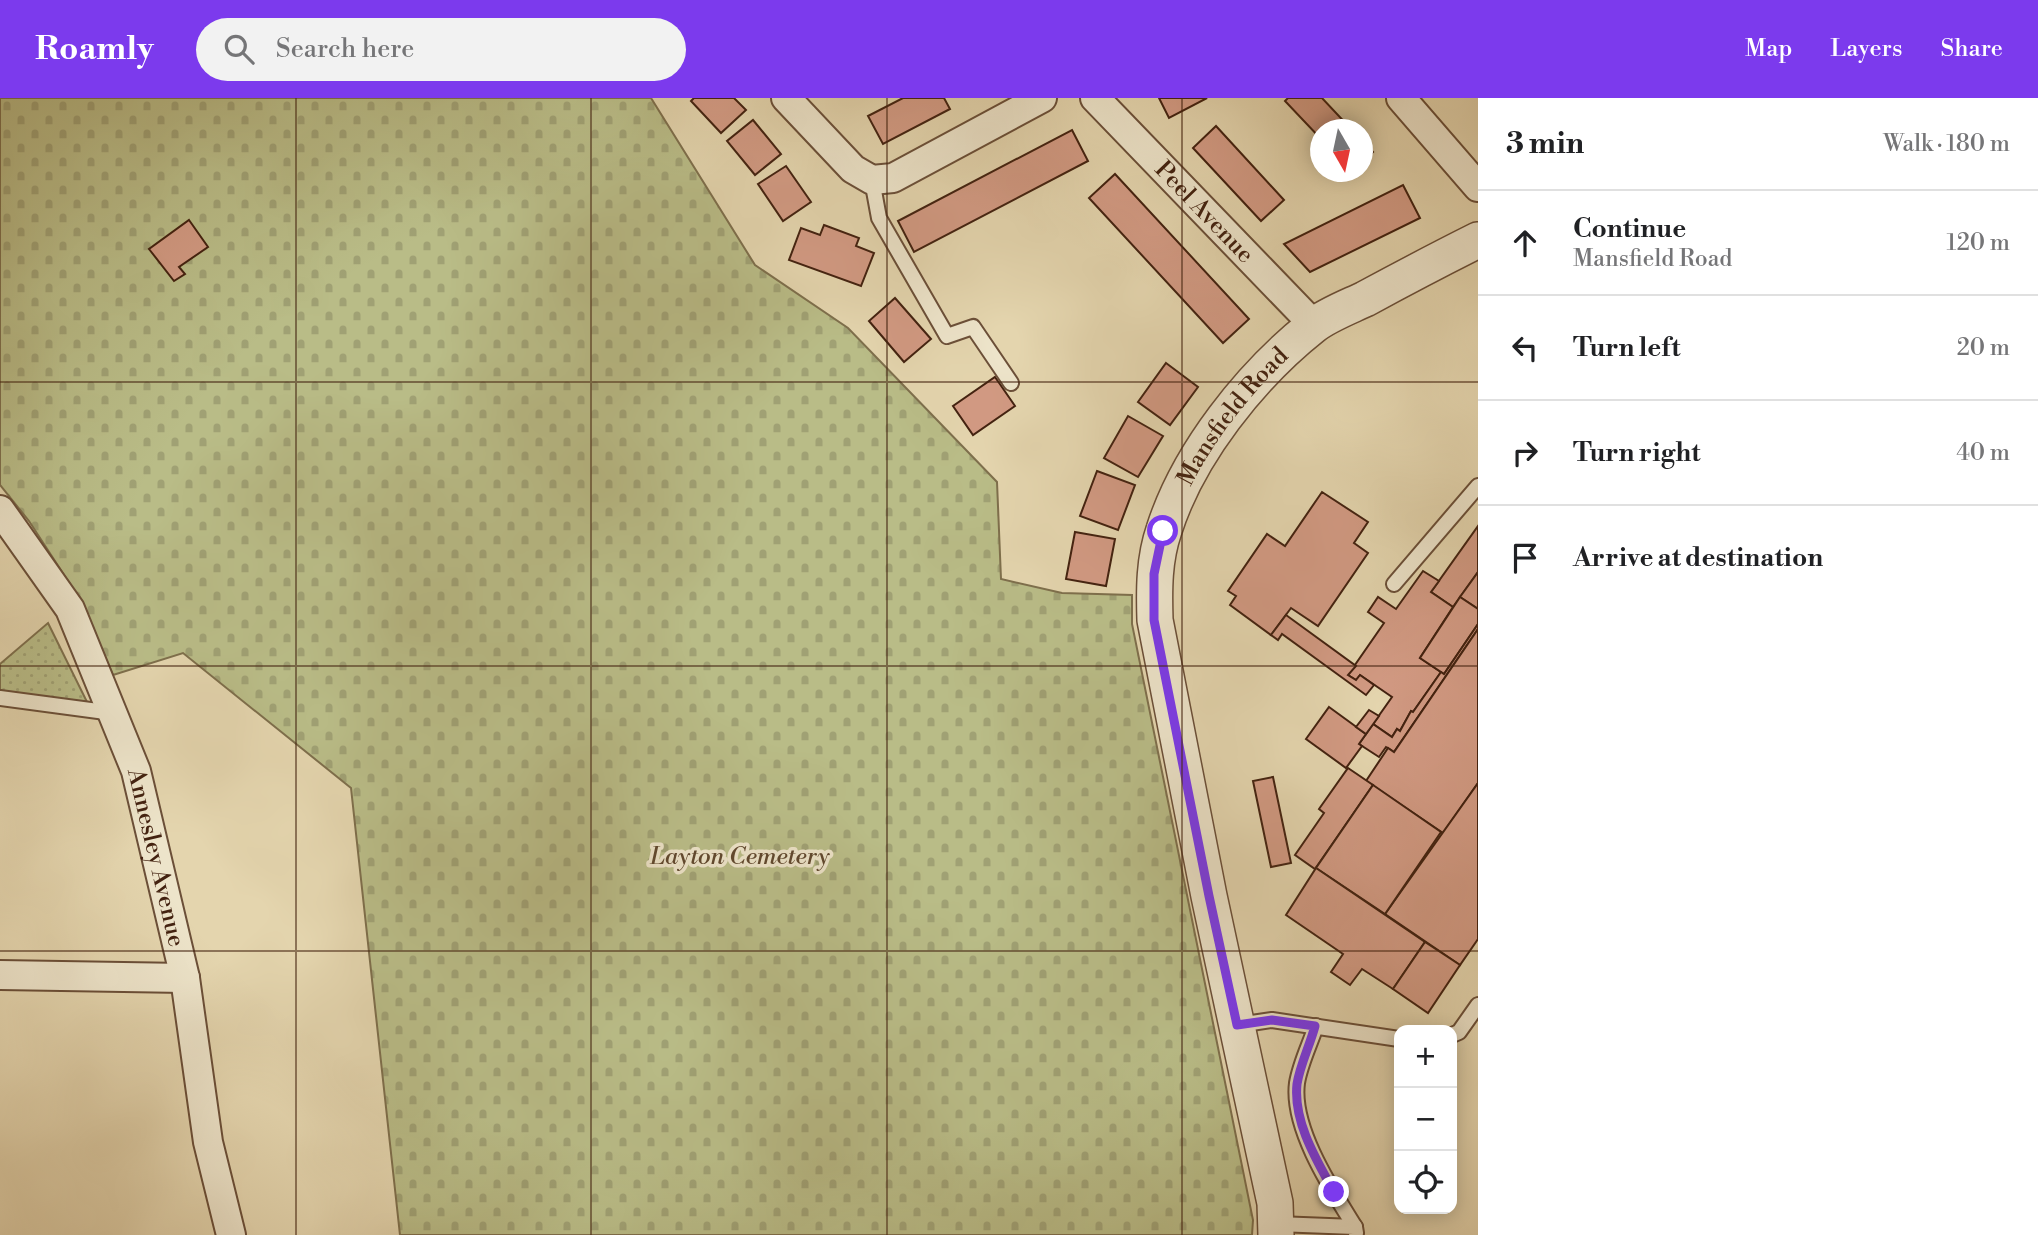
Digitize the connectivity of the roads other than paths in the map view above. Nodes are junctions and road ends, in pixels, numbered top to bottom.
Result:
1 (786, 98) edge
2 (1042, 98) edge
3 (1096, 98) edge
4 (1401, 98) edge
5 (882, 179) junction
6 (1478, 187) edge
7 (1478, 240) edge
8 (1314, 325) junction
9 (1011, 383) dead end
10 (1478, 486) edge
11 (0, 510) edge
12 (1394, 584) dead end
13 (0, 698) edge
14 (114, 713) junction
15 (0, 975) edge
16 (185, 978) junction
17 (1478, 1004) edge
18 (1237, 1025) junction
19 (1315, 1026) junction
20 (1457, 1033) edge
21 (1394, 1038) edge
22 (1275, 1229) edge
23 (1356, 1231) edge
24 (231, 1235) edge

1 - 5 street
2 - 5 street
3 - 8 street, Peel Avenue
4 - 6 street
5 - 9 lane
7 - 8 street, Mansfield Road
8 - 18 street, Mansfield Road
10 - 12 lane
11 - 14 street, Annesley Avenue
13 - 14 lane
14 - 16 street, Annesley Avenue
15 - 16 street
16 - 24 street, Annesley Avenue
17 - 20 lane
18 - 19 lane
18 - 22 street, Mansfield Road
19 - 21 lane
19 - 23 lane
22 - 23 lane

